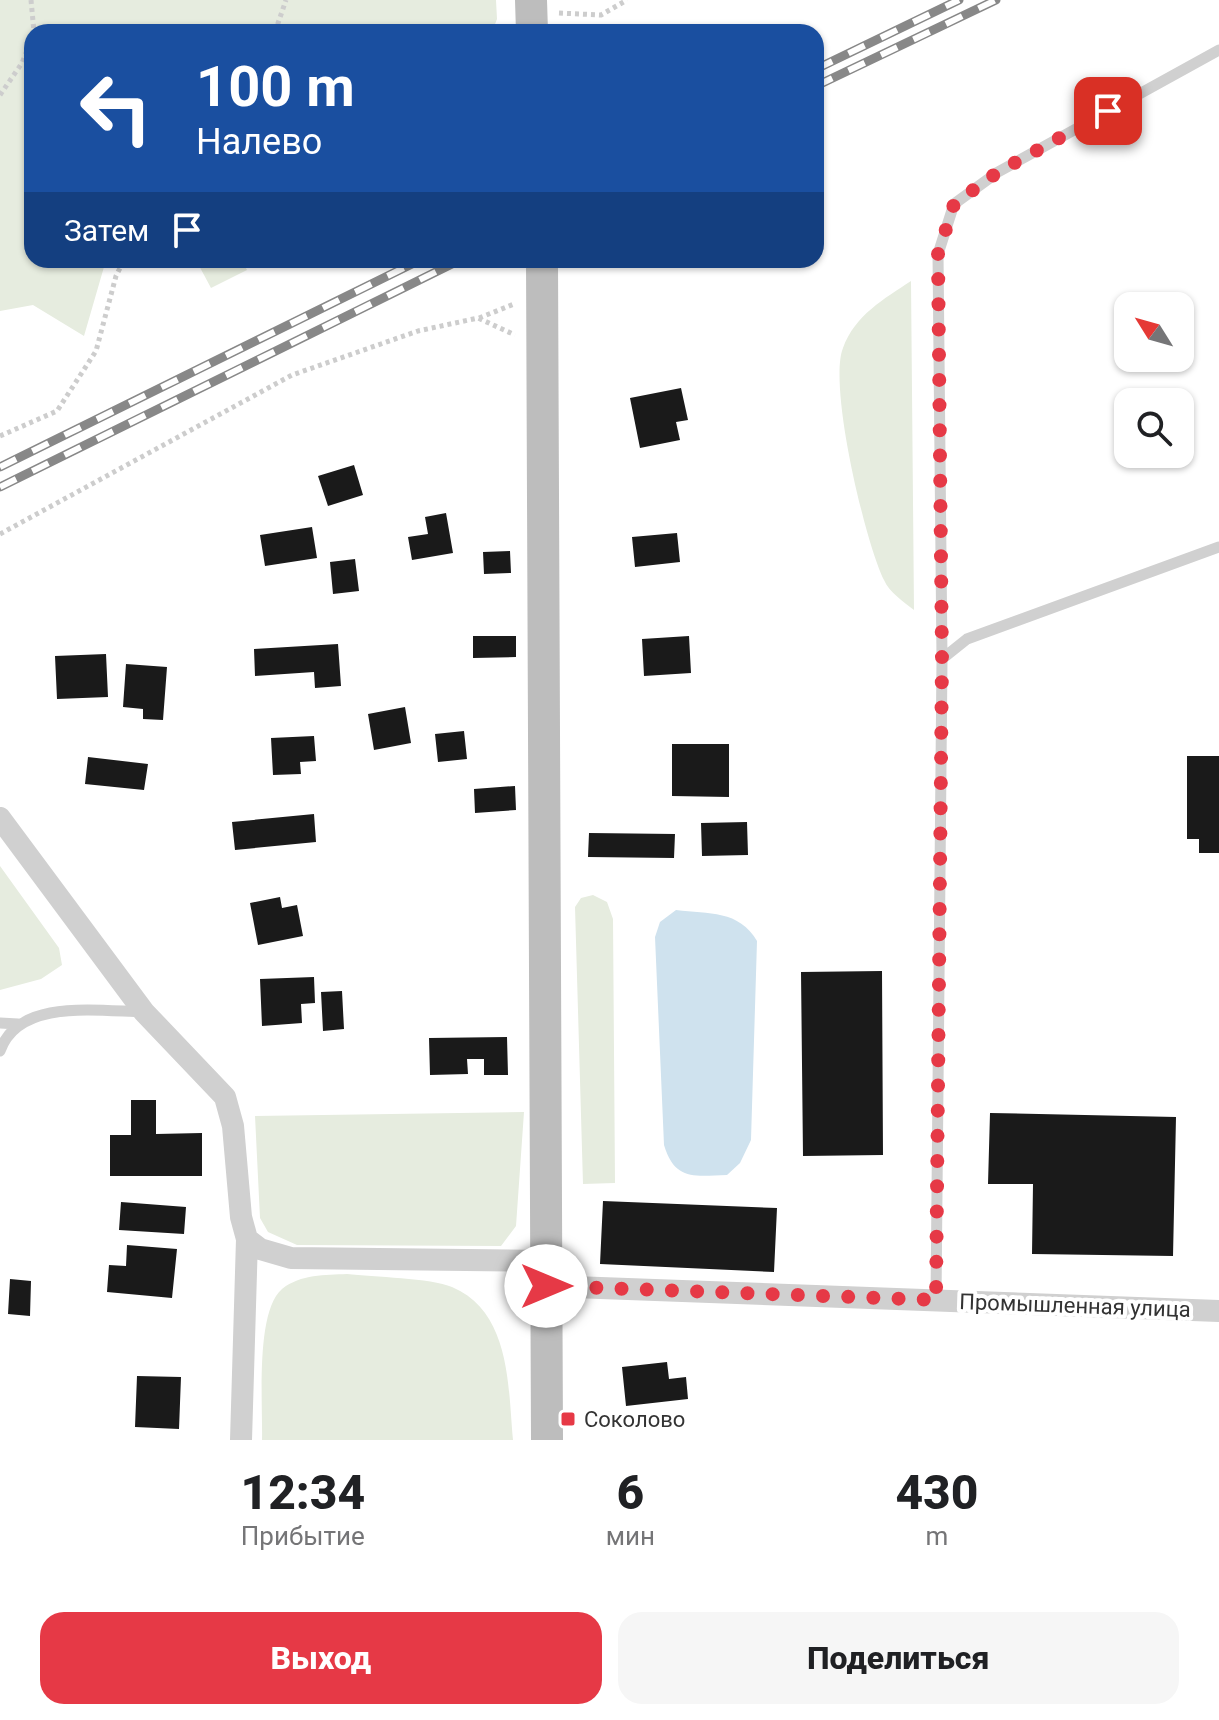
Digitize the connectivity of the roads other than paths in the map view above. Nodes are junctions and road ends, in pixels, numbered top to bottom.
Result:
1 (531, 0) edge
2 (532, 24) edge
3 (1219, 50) edge
4 (542, 268) edge
5 (1219, 547) edge
6 (942, 659) junction
7 (0, 818) edge
8 (144, 1012) junction
9 (0, 1023) edge
10 (18, 1024) junction
11 (0, 1051) edge
12 (247, 1239) junction
13 (546, 1274) junction
14 (936, 1300) junction
15 (1219, 1311) edge
16 (241, 1440) edge
17 (547, 1440) edge

1 - 2 main road
3 - 6 lane
4 - 13 main road
5 - 6 lane
6 - 14 lane
7 - 8 street
8 - 10 lane
8 - 12 street
9 - 10 lane
10 - 11 lane
12 - 13 street, Промышленная улица
12 - 16 street
13 - 14 street, Промышленная улица
13 - 17 main road
14 - 15 street, Промышленная улица

